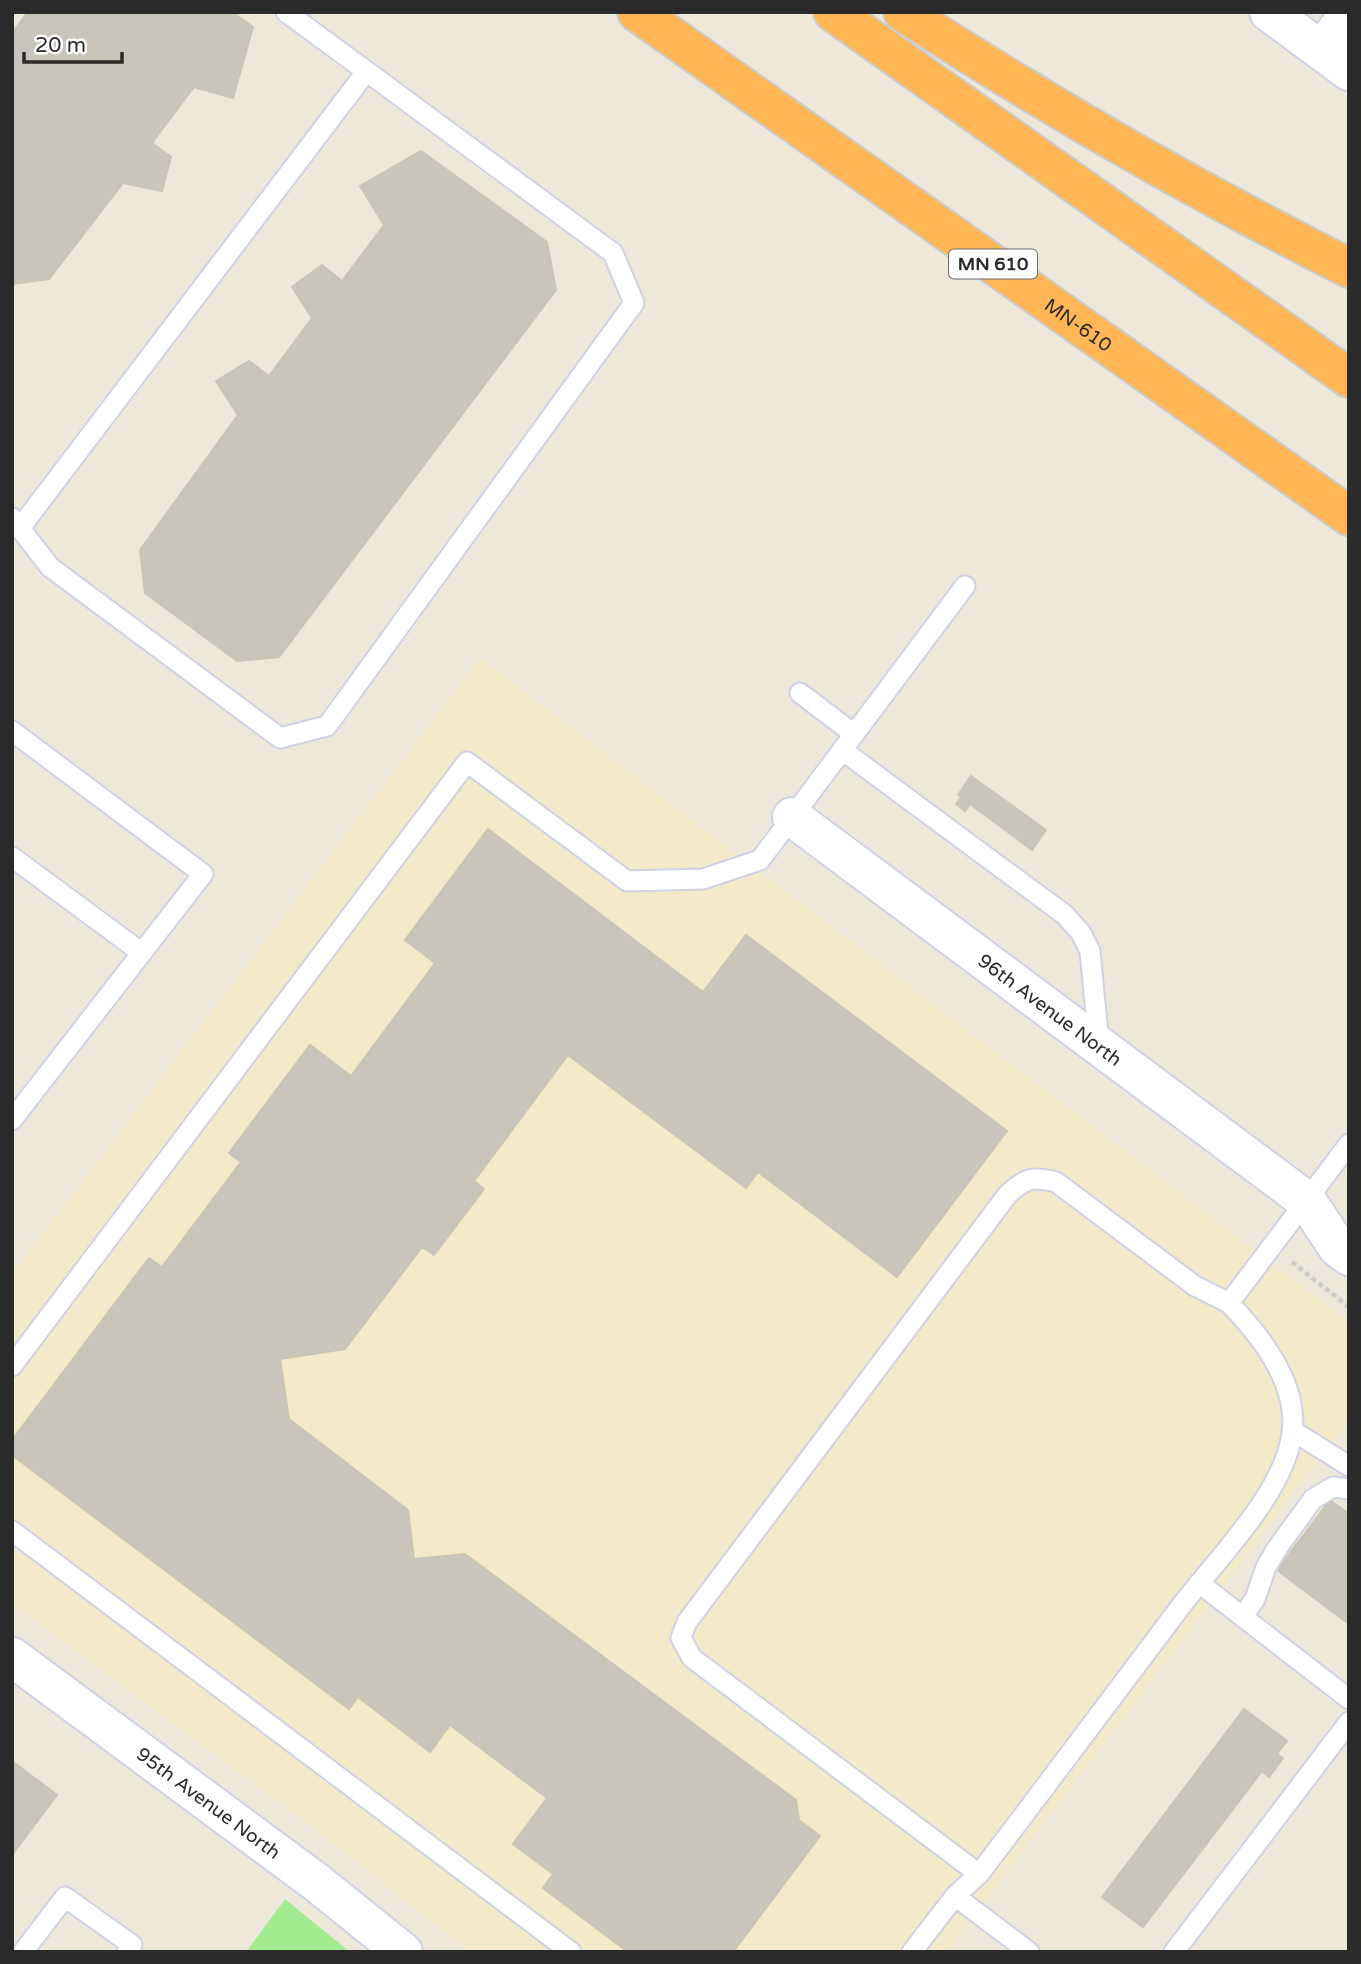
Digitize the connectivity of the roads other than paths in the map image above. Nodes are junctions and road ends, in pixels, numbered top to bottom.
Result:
1 (286, 12) edge
2 (637, 12) edge
3 (833, 12) edge
4 (903, 12) edge
5 (1269, 12) edge
6 (1349, 13) edge
7 (1335, 61) edge
8 (366, 72) junction
9 (1349, 268) edge
10 (1349, 378) edge
11 (1349, 516) edge
12 (16, 523) edge
13 (965, 586) dead end
14 (800, 692) dead end
15 (12, 731) edge
16 (848, 742) junction
17 (792, 817) junction
18 (12, 857) edge
19 (142, 953) junction
20 (1100, 1046) junction
21 (12, 1120) edge
22 (1349, 1144) edge
23 (1307, 1201) junction
24 (1349, 1213) edge
25 (1349, 1256) edge
26 (1229, 1303) junction
27 (12, 1366) edge
28 (1293, 1431) junction
29 (1349, 1466) edge
30 (1349, 1489) edge
31 (12, 1531) edge
32 (1199, 1583) junction
33 (1243, 1616) junction
34 (12, 1657) edge
35 (1349, 1699) edge
36 (1349, 1722) edge
37 (979, 1874) junction
38 (955, 1896) junction
39 (23, 1952) edge
40 (127, 1952) edge
41 (403, 1952) edge
42 (571, 1952) edge
43 (912, 1952) edge
44 (1029, 1952) edge
45 (1174, 1952) edge

1 - 8 lane
2 - 11 highway, MN-610 / MN 610
3 - 10 highway
4 - 9 highway
5 - 7 street
6 - 7 street
8 - 12 lane
8 - 12 lane
13 - 16 lane
14 - 16 lane
15 - 19 lane
16 - 17 lane
16 - 20 lane
17 - 20 street, 96th Avenue North
17 - 27 lane
18 - 19 lane
19 - 21 lane
20 - 23 street, 96th Avenue North
22 - 23 lane
23 - 24 street, 96th Avenue North
23 - 25 street, 96th Avenue North
23 - 26 lane
26 - 28 lane
26 - 37 lane
28 - 29 lane
28 - 32 lane
30 - 33 lane
31 - 42 lane
32 - 33 lane
32 - 37 lane
33 - 35 lane
34 - 41 street, 95th Avenue North
36 - 45 lane
37 - 38 lane
38 - 43 lane
38 - 44 lane
39 - 40 lane

